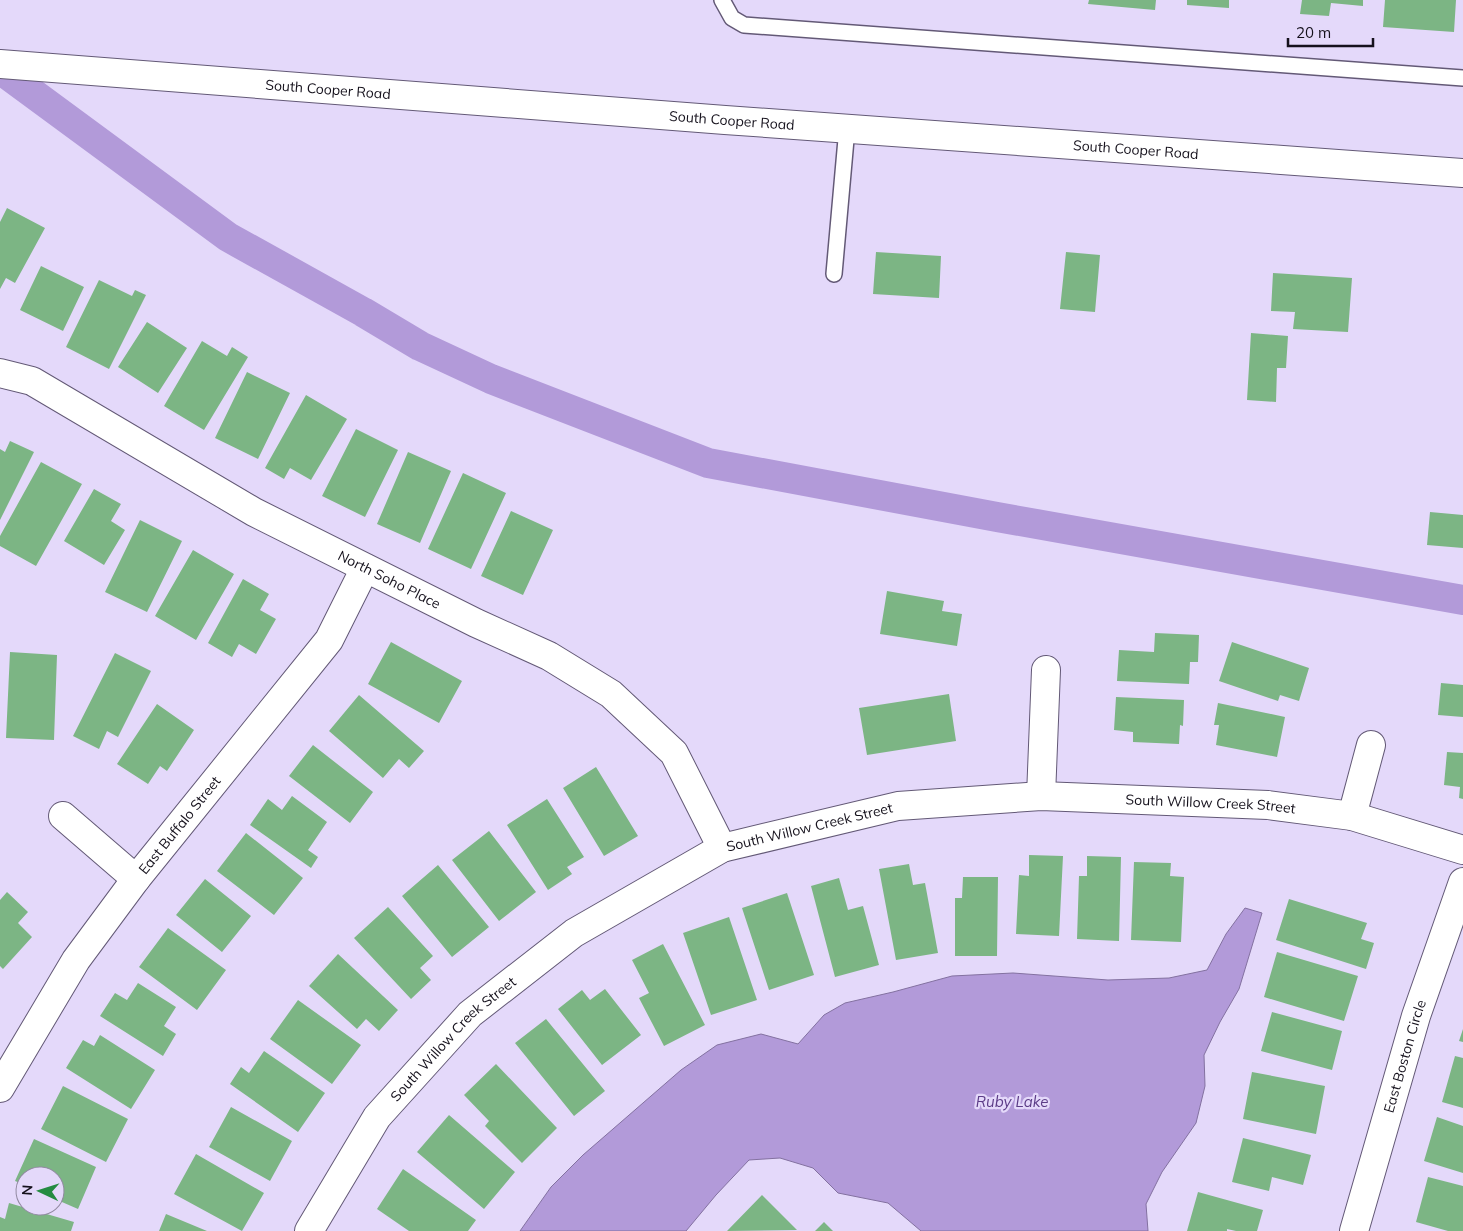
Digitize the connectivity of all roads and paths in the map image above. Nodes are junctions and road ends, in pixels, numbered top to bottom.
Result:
1 (722, 0) edge
2 (0, 64) edge
3 (1463, 78) edge
4 (847, 128) junction
5 (1463, 173) edge
6 (834, 274) dead end
7 (0, 373) edge
8 (365, 568) junction
9 (1046, 670) dead end
10 (1371, 745) dead end
11 (1041, 796) junction
12 (63, 816) dead end
13 (1352, 816) junction
14 (722, 848) junction
15 (1463, 850) edge
16 (136, 879) junction
17 (1463, 882) edge
18 (0, 1088) edge
19 (309, 1231) edge
20 (1354, 1231) edge

1 - 3 lane
2 - 4 street, South Cooper Road
4 - 5 street, South Cooper Road
4 - 6 lane
7 - 8 street, North Soho Place
8 - 14 street, North Soho Place
8 - 16 street, East Buffalo Street
9 - 11 street
10 - 13 street
11 - 13 street, South Willow Creek Street
11 - 14 street, South Willow Creek Street
12 - 16 street
13 - 15 street, South Willow Creek Street
14 - 19 street, South Willow Creek Street
16 - 18 street, East Buffalo Street
17 - 20 street, East Boston Circle

